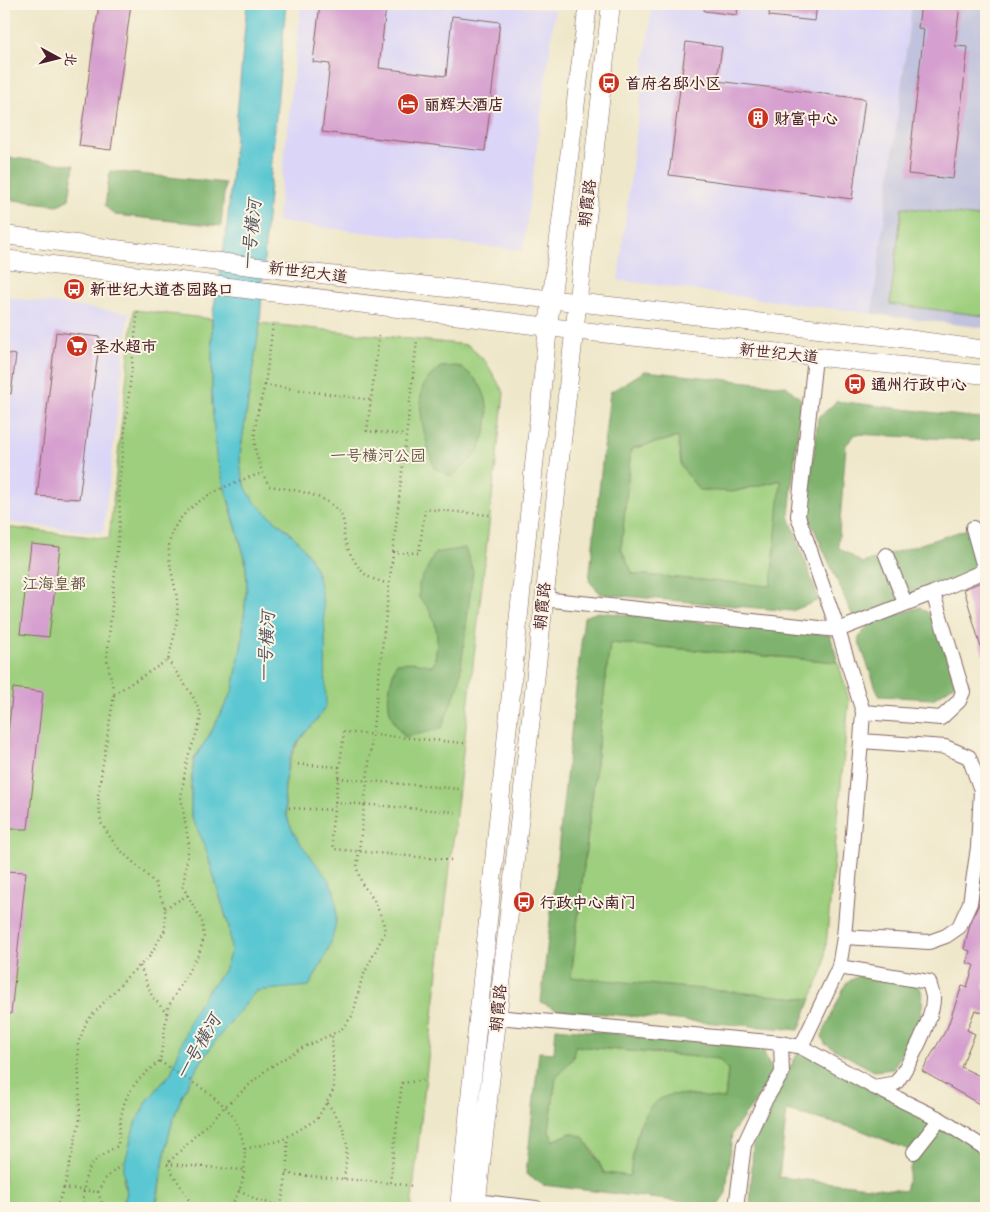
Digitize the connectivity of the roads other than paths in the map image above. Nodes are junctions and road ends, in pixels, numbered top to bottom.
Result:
1 (588, 4) edge
2 (611, 4) edge
3 (4, 235) edge
4 (4, 259) edge
5 (552, 300) junction
6 (576, 303) junction
7 (548, 327) junction
8 (572, 330) junction
9 (986, 350) edge
10 (815, 357) junction
11 (986, 375) edge
12 (973, 528) dead end
13 (886, 555) dead end
14 (986, 570) edge
15 (933, 593) junction
16 (543, 600) junction
17 (905, 603) junction
18 (838, 630) junction
19 (864, 712) junction
20 (861, 741) junction
21 (844, 937) junction
22 (839, 967) junction
23 (497, 1017) junction
24 (780, 1043) junction
25 (801, 1047) junction
26 (874, 1087) junction
27 (940, 1119) junction
28 (986, 1149) edge
29 (914, 1152) dead end
30 (468, 1204) edge
31 (536, 1208) edge
32 (736, 1208) edge

1 - 5 main road, 朝霞路
2 - 6 main road, 朝霞路
3 - 5 main road, 新世纪大道
4 - 7 main road, 新世纪大道
5 - 6 main road, 新世纪大道
5 - 7 main road, 朝霞路
6 - 8 main road, 朝霞路
6 - 9 main road, 新世纪大道
7 - 8 main road, 新世纪大道
7 - 30 main road, 朝霞路
8 - 10 main road, 新世纪大道
8 - 16 main road, 朝霞路
10 - 11 main road, 新世纪大道
10 - 18 street
12 - 14 street
13 - 17 street
14 - 15 street
15 - 17 street
15 - 19 street
16 - 18 street
16 - 23 main road, 朝霞路
17 - 18 street
18 - 19 street
19 - 20 street
20 - 21 street
20 - 21 street
21 - 22 street
22 - 25 street
22 - 26 street
23 - 24 street
23 - 30 main road, 朝霞路
24 - 25 street
24 - 32 street
25 - 26 street
26 - 27 street
27 - 28 street
27 - 29 street
30 - 31 street

